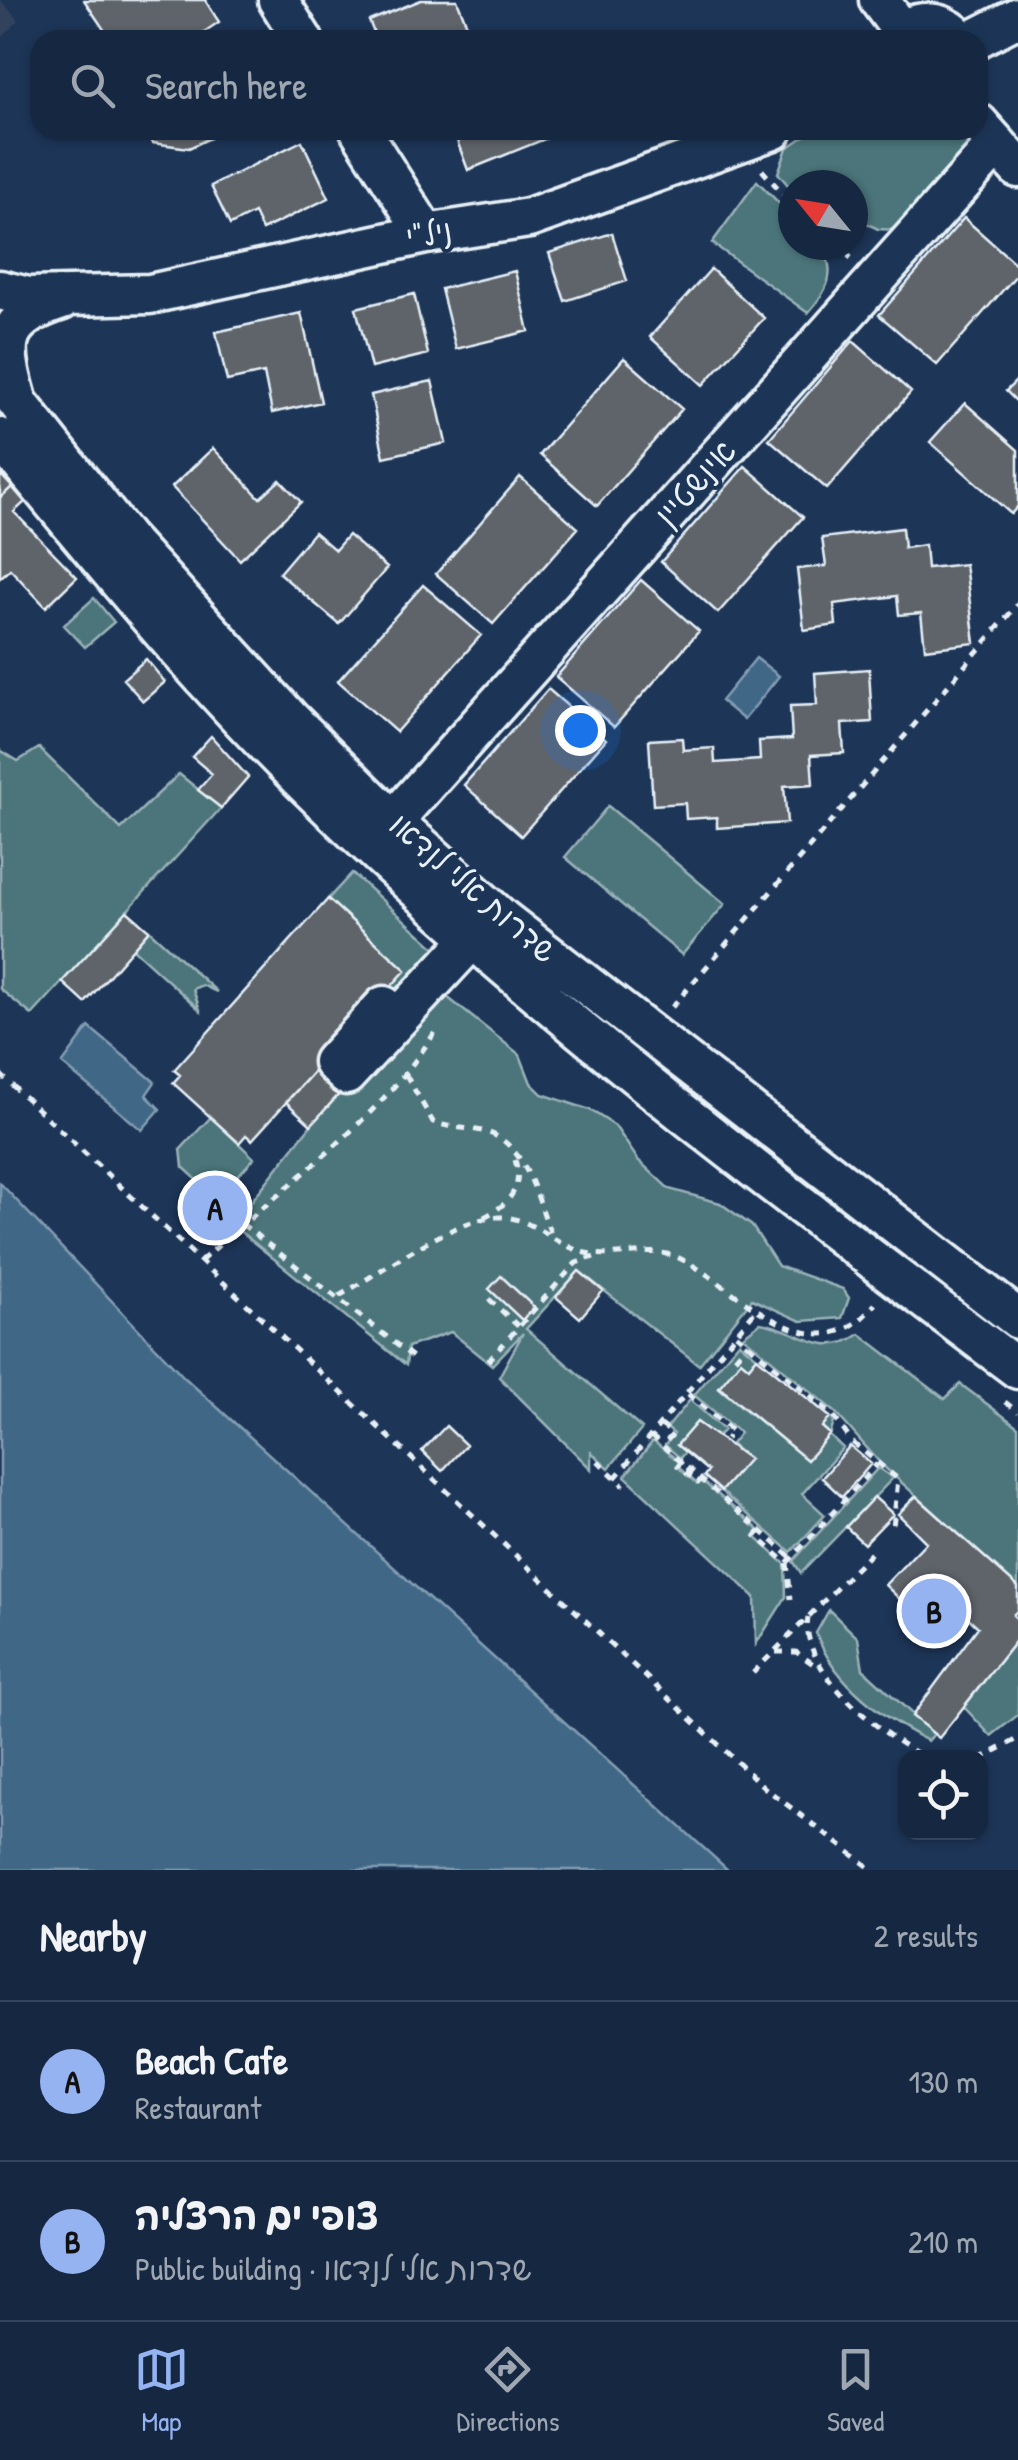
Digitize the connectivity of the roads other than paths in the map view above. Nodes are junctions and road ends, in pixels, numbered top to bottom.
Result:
1 (278, 0) edge
2 (879, 0) edge
3 (1018, 17) edge
4 (297, 30) edge
5 (896, 30) edge
6 (911, 30) edge
7 (948, 30) edge
8 (988, 33) edge
9 (366, 140) edge
10 (747, 140) edge
11 (998, 145) edge
12 (426, 234) junction
13 (0, 290) edge
14 (74, 296) junction
15 (8, 390) edge
16 (0, 438) edge
17 (393, 821) junction
18 (474, 937) junction
19 (384, 1006) dead end
20 (1018, 1320) edge
21 (1018, 1369) edge

1 - 4 street
2 - 5 street
3 - 8 street
6 - 7 street
9 - 12 street
10 - 12 street, ניל"י
11 - 17 street, אינשטיין
12 - 14 street, ניל"י
13 - 14 street, ניל"י
14 - 15 street, ניל"י
15 - 17 street, שדרות אלי לנדאו
16 - 18 street, שדרות אלי לנדאו
17 - 20 street, שדרות אלי לנדאו
18 - 19 street
18 - 21 street, שדרות אלי לנדאו

